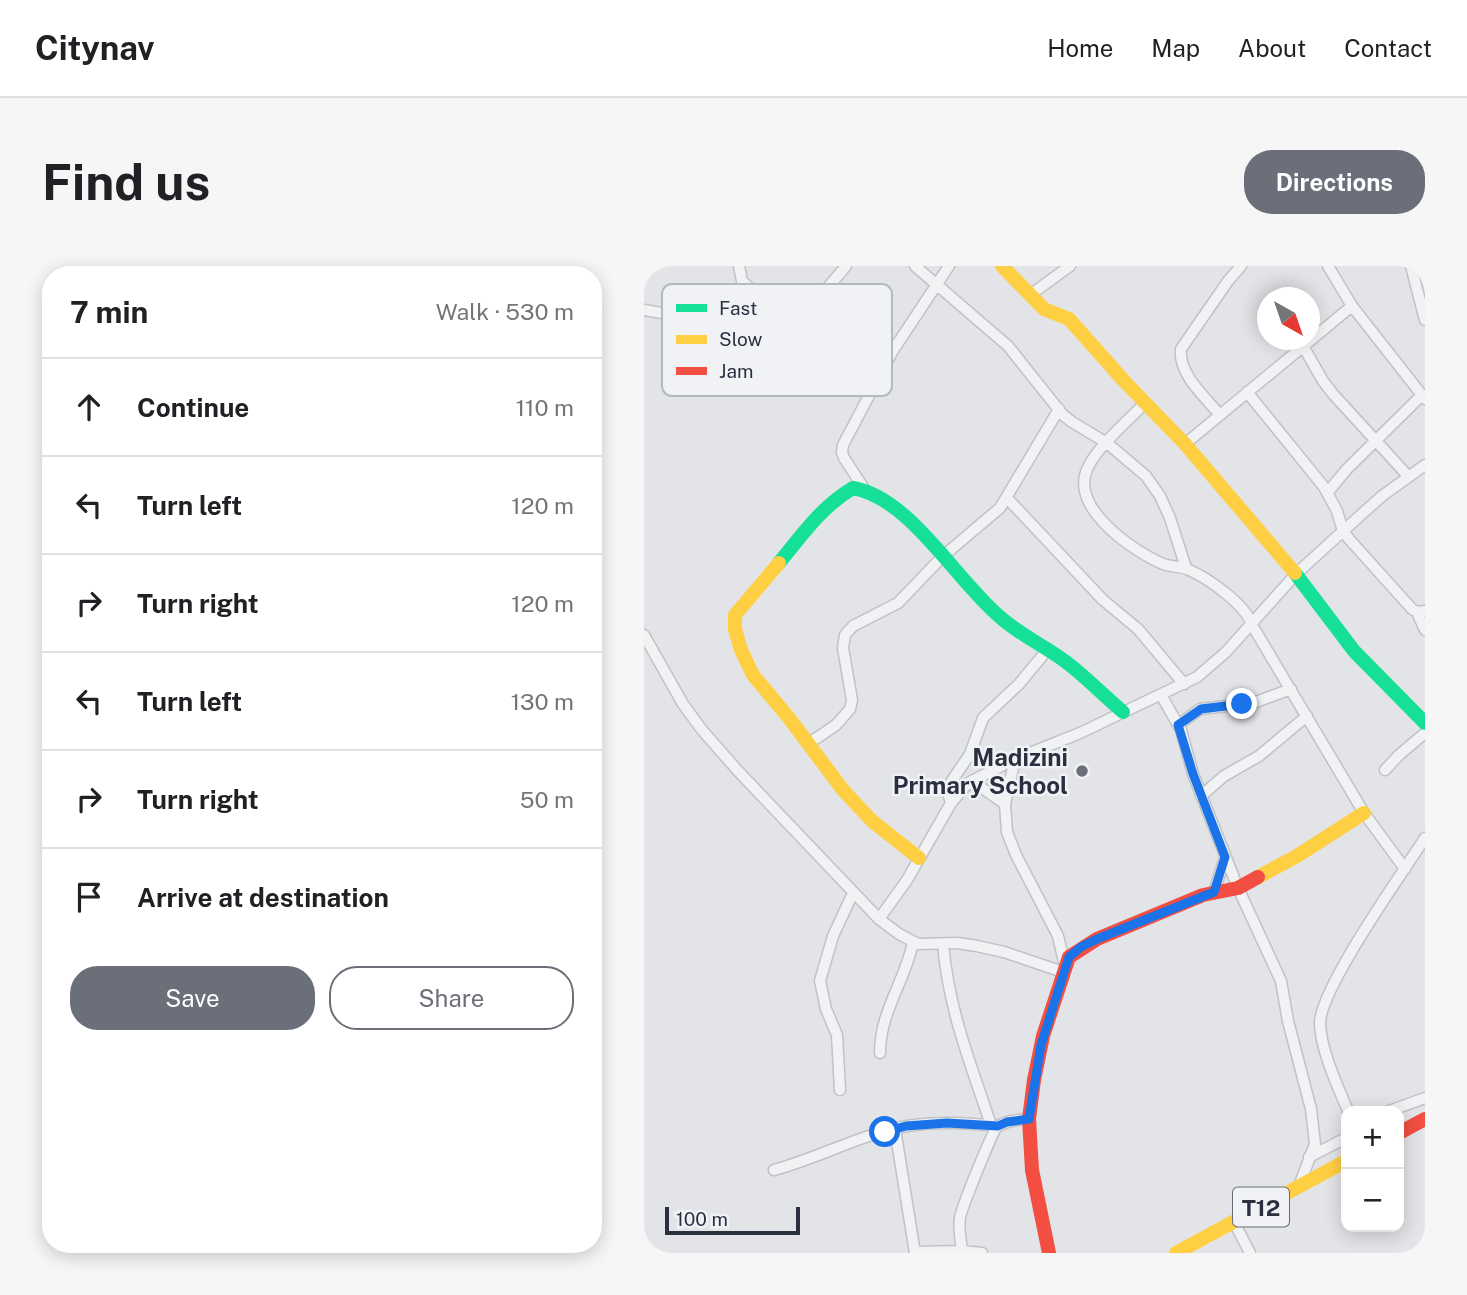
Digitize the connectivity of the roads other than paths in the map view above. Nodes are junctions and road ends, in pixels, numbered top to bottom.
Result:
1 (739, 266) edge
2 (846, 266) edge
3 (915, 266) edge
4 (949, 266) edge
5 (1002, 266) edge
6 (1070, 266) edge
7 (1241, 266) edge
8 (1328, 266) edge
9 (1411, 266) edge
10 (1425, 277) edge
11 (745, 284) edge
12 (832, 284) edge
13 (1416, 285) junction
14 (937, 286) junction
15 (1030, 295) junction
16 (1352, 306) junction
17 (644, 310) edge
18 (662, 313) edge
19 (1425, 320) edge
20 (1320, 332) edge
21 (1298, 350) edge
22 (1305, 350) edge
23 (892, 354) edge
24 (1247, 392) junction
25 (869, 396) edge
26 (1424, 397) edge
27 (1145, 403) junction
28 (1059, 409) junction
29 (1220, 415) junction
30 (1378, 440) junction
31 (1107, 443) junction
32 (1185, 444) junction
33 (1425, 466) edge
34 (1408, 476) junction
35 (865, 490) junction
36 (1327, 493) junction
37 (1007, 498) junction
38 (1343, 531) junction
39 (942, 557) junction
40 (1186, 568) junction
41 (1296, 574) junction
42 (1421, 611) edge
43 (1252, 625) junction
44 (1425, 630) edge
45 (644, 635) edge
46 (1048, 649) junction
47 (1184, 684) junction
48 (1291, 689) junction
49 (1161, 695) junction
50 (1123, 712) junction
51 (1307, 716) junction
52 (1425, 723) edge
53 (1178, 725) junction
54 (1425, 733) edge
55 (808, 744) junction
56 (1015, 759) junction
57 (1385, 771) dead end
58 (968, 783) junction
59 (1201, 796) junction
60 (951, 803) junction
61 (1006, 804) junction
62 (1364, 813) junction
63 (1425, 838) edge
64 (1225, 857) junction
65 (919, 858) junction
66 (1405, 869) junction
67 (1238, 888) junction
68 (1214, 892) junction
69 (853, 893) junction
70 (879, 919) junction
71 (913, 942) junction
72 (943, 944) junction
73 (1064, 969) junction
74 (880, 1053) dead end
75 (839, 1090) dead end
76 (1425, 1098) edge
77 (1346, 1106) edge
78 (1403, 1106) edge
79 (1029, 1119) junction
80 (1425, 1119) edge
81 (995, 1126) junction
82 (895, 1129) junction
83 (1404, 1130) edge
84 (1341, 1141) edge
85 (1309, 1157) junction
86 (1341, 1164) edge
87 (774, 1170) dead end
88 (1299, 1186) junction
89 (1234, 1222) junction
90 (962, 1251) junction
91 (915, 1252) edge
92 (982, 1253) edge
93 (1049, 1253) edge
94 (1176, 1253) edge
95 (1250, 1253) edge

1 - 11 street
2 - 12 street
3 - 14 street
4 - 14 street
5 - 15 main road
6 - 15 street
7 - 29 street
8 - 16 street
9 - 13 street
10 - 13 street
13 - 19 street
14 - 23 street
14 - 28 street
15 - 27 main road
16 - 20 street
16 - 26 street
17 - 18 street
21 - 24 street
22 - 30 street
24 - 29 street
24 - 36 street
25 - 35 street
26 - 30 street
27 - 31 street
27 - 32 main road
28 - 31 street
28 - 37 street
29 - 32 street
30 - 34 street
30 - 36 street
31 - 40 street
31 - 40 street
32 - 41 main road
33 - 34 street
34 - 38 street
35 - 39 main road
35 - 55 main road
36 - 38 street
37 - 39 street
37 - 47 street
38 - 41 street
38 - 42 street
39 - 46 main road
39 - 55 street
40 - 43 street
41 - 43 street
41 - 52 main road
42 - 44 street
43 - 47 street
43 - 48 street
45 - 69 street
46 - 50 main road
46 - 60 street
47 - 49 street
48 - 51 street
48 - 53 street
49 - 50 street
49 - 53 street
50 - 56 street
51 - 59 street
51 - 62 street
53 - 59 street
54 - 57 street
55 - 65 main road
56 - 58 street
56 - 61 street
58 - 60 street
58 - 61 street
59 - 64 street
60 - 65 street
61 - 73 street
62 - 66 street
62 - 67 main road
63 - 66 street
64 - 67 street
64 - 68 street
65 - 70 street
66 - 77 street
67 - 68 main road
67 - 85 street
68 - 73 main road
69 - 70 street
69 - 75 street
70 - 71 street
71 - 72 street
71 - 74 street
72 - 73 street
72 - 81 street
73 - 79 main road
76 - 78 street
79 - 81 street
79 - 93 main road
80 - 83 main road
81 - 82 street
81 - 90 street
82 - 87 street
82 - 91 street
84 - 85 street
85 - 88 street
86 - 88 main road, T12
88 - 89 main road, T12
89 - 94 main road, T12
89 - 95 street
90 - 91 street
90 - 92 street

